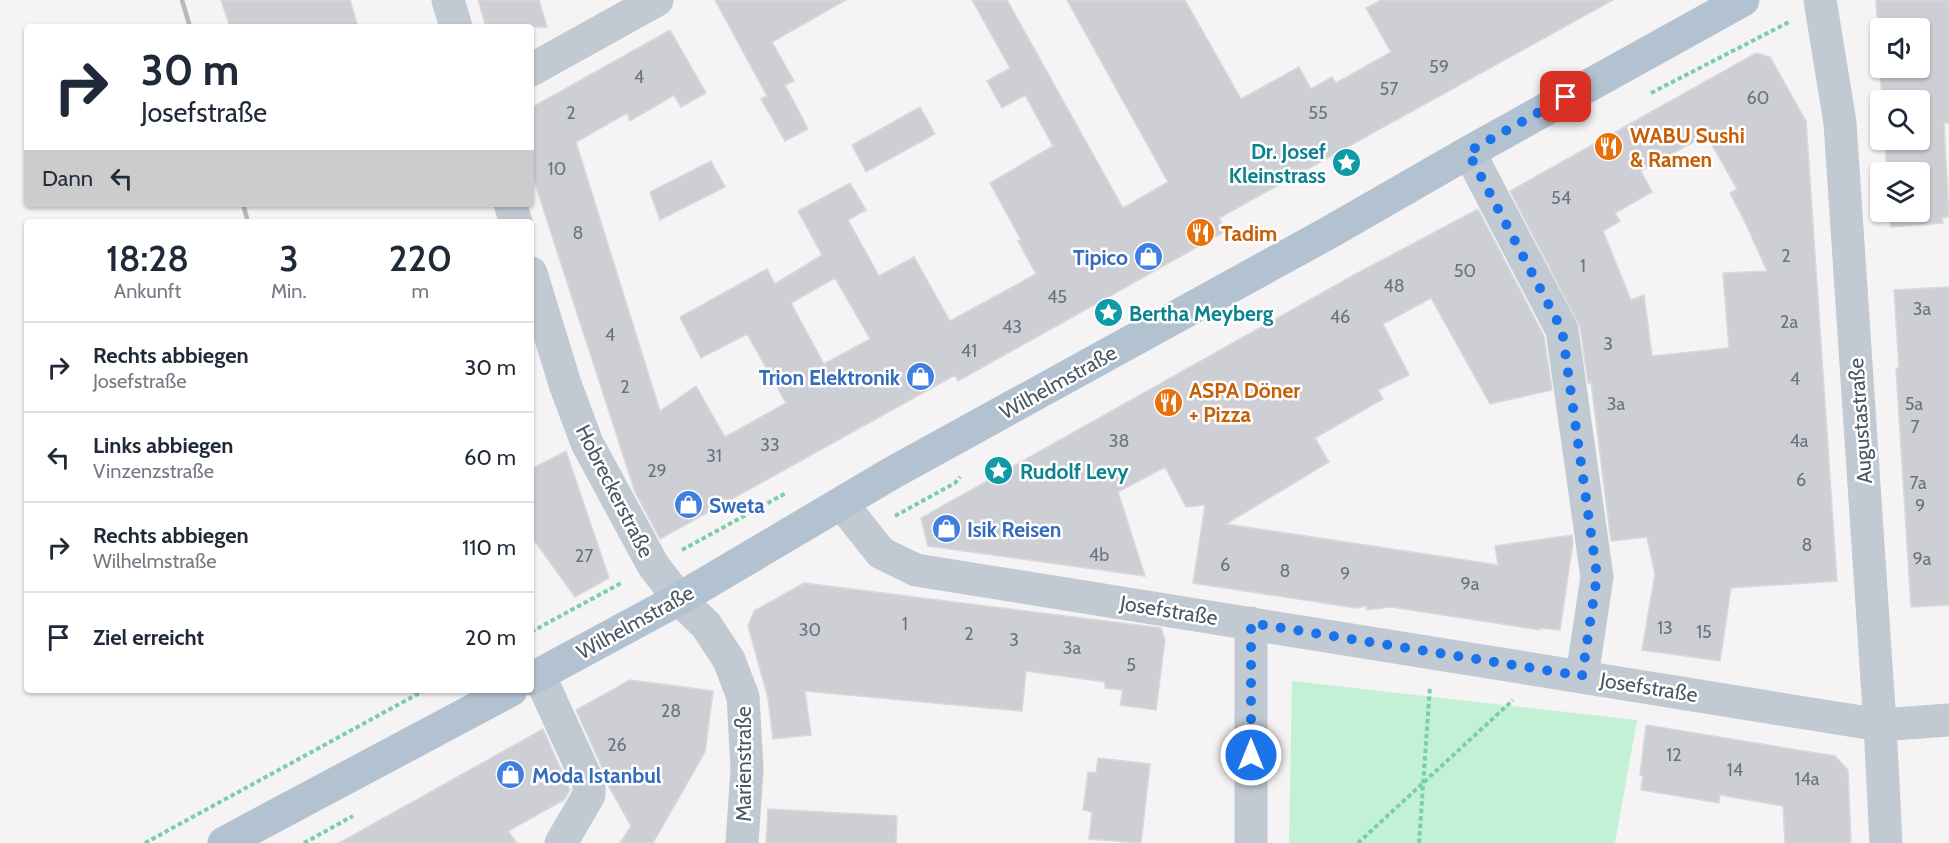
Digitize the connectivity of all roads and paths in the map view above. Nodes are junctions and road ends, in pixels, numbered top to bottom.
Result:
1 (448, 0) edge
2 (657, 0) edge
3 (1743, 0) edge
4 (1820, 0) edge
5 (455, 24) edge
6 (534, 68) edge
7 (1468, 152) junction
8 (534, 283) edge
9 (842, 504) junction
10 (679, 598) junction
11 (1251, 623) junction
12 (1434, 652) junction
13 (1544, 670) junction
14 (1582, 676) junction
15 (534, 678) edge
16 (420, 693) edge
17 (506, 693) edge
18 (534, 693) edge
19 (1949, 720) edge
20 (1880, 725) junction
21 (1422, 783) junction
22 (145, 843) edge
23 (225, 843) edge
24 (561, 843) edge
25 (742, 843) edge
26 (1251, 843) edge
27 (1358, 843) edge
28 (1419, 843) edge
29 (1886, 843) edge

1 - 5 street
2 - 6 street
3 - 7 main road, Wilhelmstraße
4 - 20 street, Augustastraße
7 - 9 main road, Wilhelmstraße
7 - 14 street
8 - 10 street, Hobreckerstraße
9 - 10 main road, Wilhelmstraße
9 - 11 street, Josefstraße
10 - 15 main road, Wilhelmstraße
10 - 25 street, Marienstraße
11 - 12 street, Josefstraße
11 - 26 street
12 - 13 street, Josefstraße
12 - 21 path
13 - 14 street, Josefstraße
13 - 21 path
14 - 20 street, Josefstraße
16 - 22 path
17 - 23 main road, Wilhelmstraße
18 - 24 street
19 - 20 street, Josefstraße
20 - 29 street, Augustastraße
21 - 27 path
21 - 28 path

